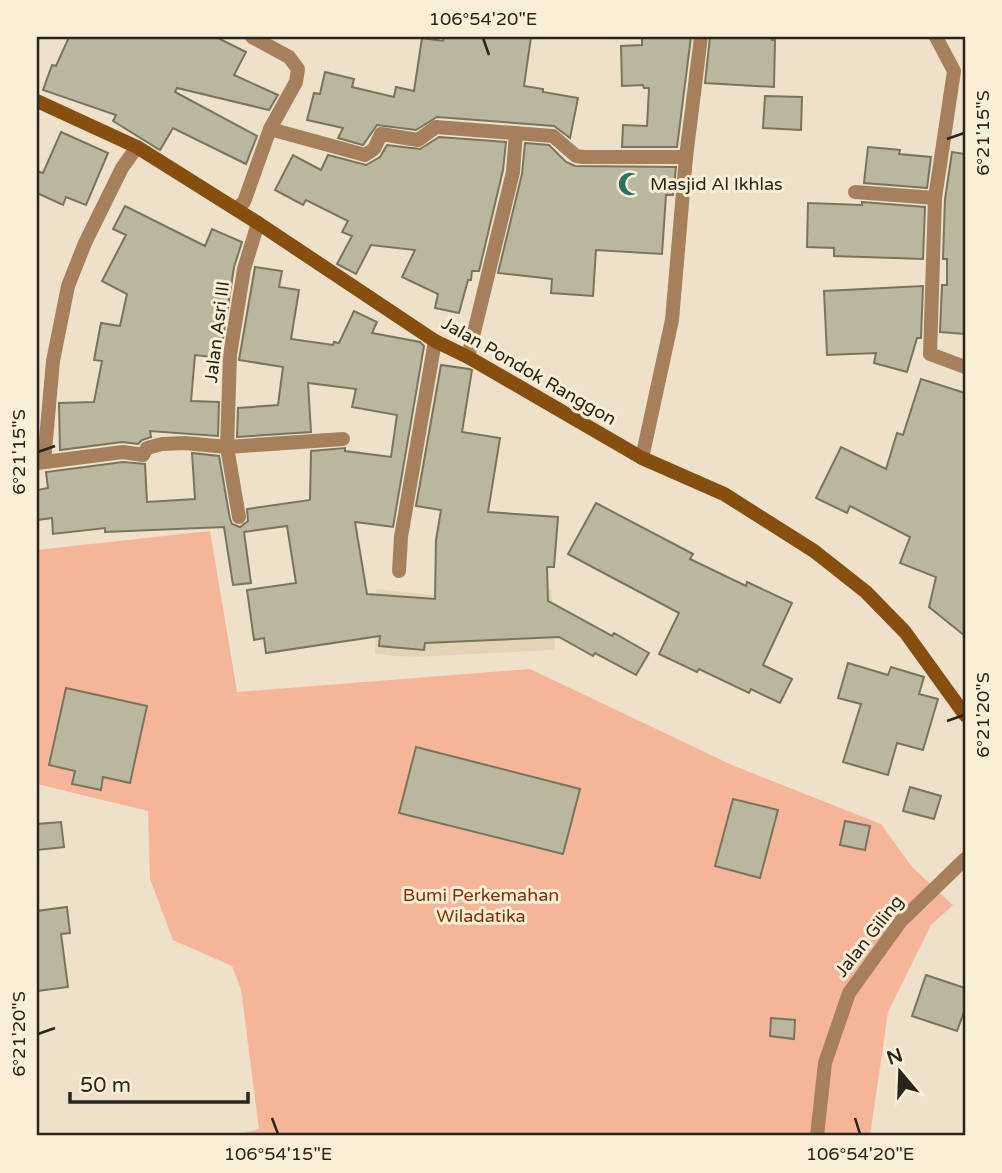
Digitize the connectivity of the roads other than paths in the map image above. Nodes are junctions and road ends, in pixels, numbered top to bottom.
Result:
1 (252, 37) edge
2 (701, 37) edge
3 (936, 37) edge
4 (960, 71) edge
5 (37, 101) edge
6 (270, 129) junction
7 (516, 133) junction
8 (137, 147) junction
9 (686, 157) junction
10 (855, 192) dead end
11 (935, 198) junction
12 (236, 209) junction
13 (258, 223) junction
14 (435, 341) junction
15 (468, 357) junction
16 (965, 367) edge
17 (343, 439) dead end
18 (227, 447) junction
19 (642, 458) junction
20 (40, 462) edge
21 (239, 517) dead end
22 (399, 571) dead end
23 (965, 715) edge
24 (965, 859) edge
25 (817, 1136) edge

1 - 6 street
2 - 9 street
3 - 4 street
4 - 11 street
5 - 8 street, Jalan Pondok Ranggon
6 - 7 street
6 - 12 street
7 - 9 street
7 - 15 street
8 - 12 street, Jalan Pondok Ranggon
8 - 20 street
9 - 19 street
10 - 11 street
11 - 16 street
12 - 13 street, Jalan Pondok Ranggon
13 - 14 street, Jalan Pondok Ranggon
13 - 18 street, Jalan Asri III
14 - 15 street, Jalan Pondok Ranggon
14 - 22 street
15 - 19 street, Jalan Pondok Ranggon
17 - 18 street
18 - 20 street
18 - 21 street, Jalan Asri III
19 - 23 street, Jalan Pondok Ranggon
24 - 25 street, Jalan Giling

